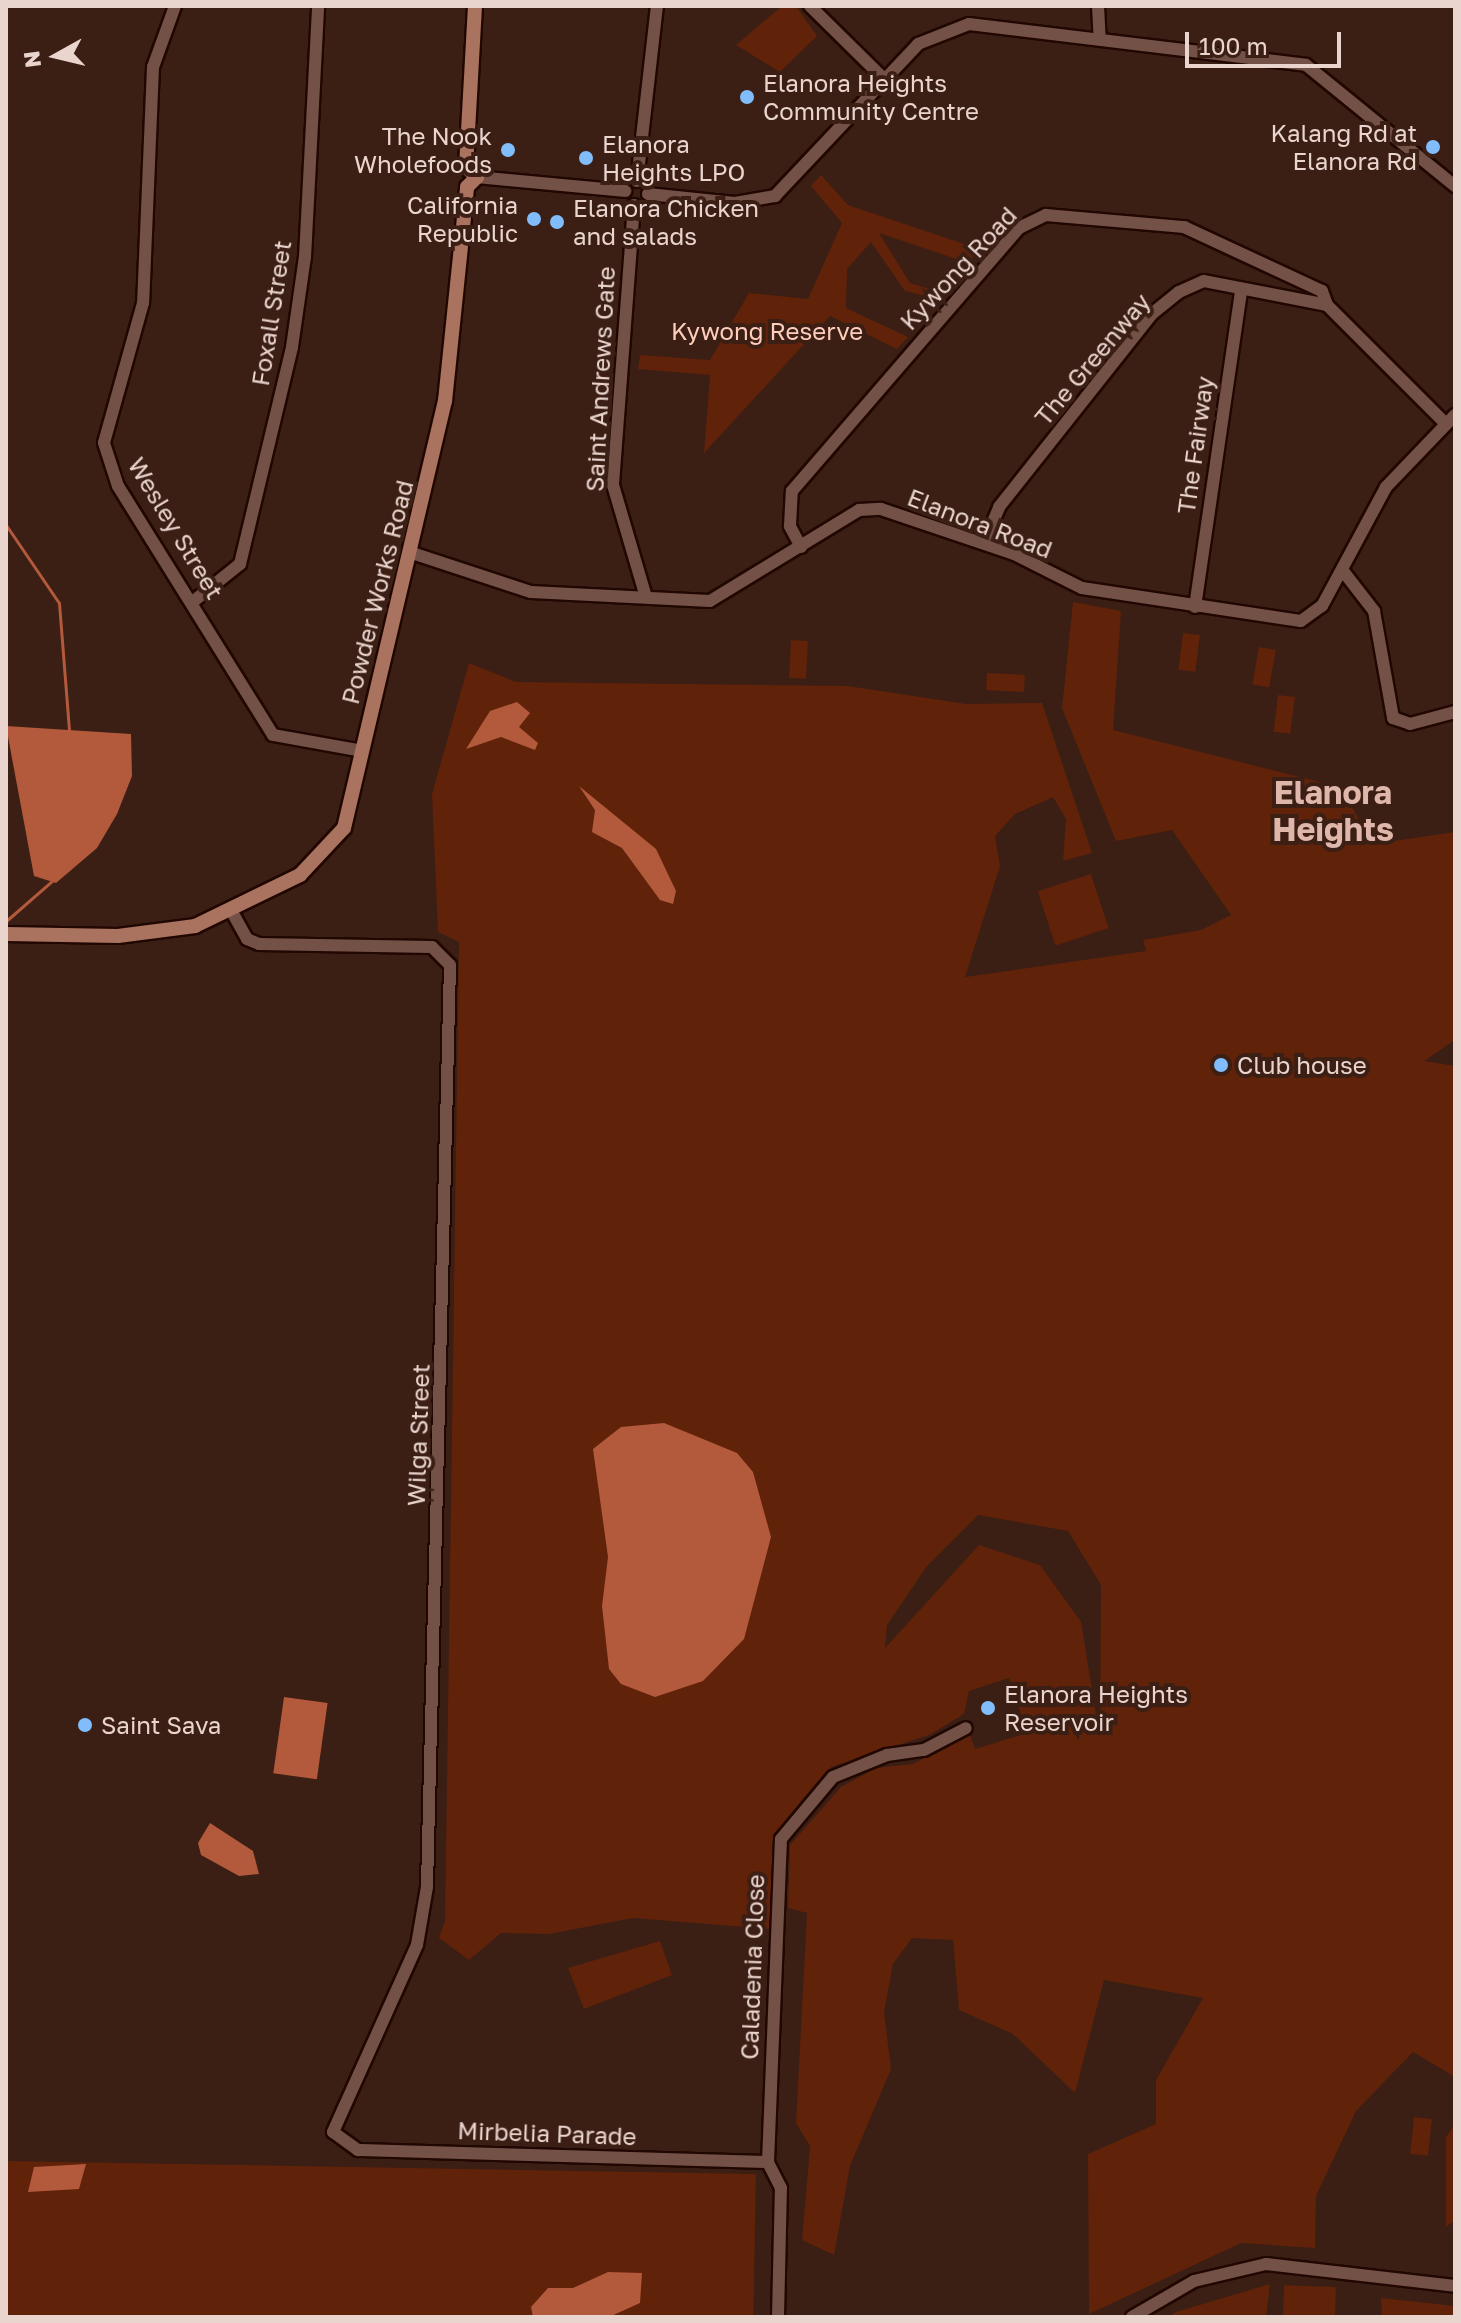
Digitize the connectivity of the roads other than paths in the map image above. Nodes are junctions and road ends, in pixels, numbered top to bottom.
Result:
1 (175, 6) edge
2 (318, 6) edge
3 (475, 6) edge
4 (657, 6) edge
5 (810, 6) edge
6 (1098, 6) edge
7 (1100, 39) junction
8 (885, 80) junction
9 (1442, 171) junction
10 (470, 177) junction
11 (1455, 177) edge
12 (637, 181) junction
13 (1455, 186) edge
14 (625, 191) junction
15 (648, 194) junction
16 (634, 205) junction
17 (1241, 290) junction
18 (1327, 305) junction
19 (1451, 419) edge
20 (984, 543) junction
21 (801, 547) junction
22 (409, 552) junction
23 (1343, 571) junction
24 (646, 597) junction
25 (195, 600) junction
26 (1195, 607) junction
27 (1455, 712) edge
28 (363, 751) junction
29 (231, 910) junction
30 (6, 934) edge
31 (966, 1728) dead end
32 (333, 2132) joint
33 (768, 2162) junction
34 (1455, 2286) edge
35 (778, 2317) edge
36 (1132, 2317) edge

1 - 25 street, Wesley Street
2 - 25 street, Foxall Street
3 - 10 main road, Powder Works Road
4 - 12 street
5 - 8 street
6 - 7 street
7 - 8 street
7 - 9 street
8 - 15 street
9 - 11 street
9 - 13 street
10 - 14 street
10 - 22 main road, Powder Works Road
12 - 14 street
12 - 15 street
14 - 16 street
15 - 16 street
16 - 24 street, Saint Andrews Gate
17 - 18 street, The Greenway
17 - 20 street, The Greenway
17 - 26 street, The Fairway
18 - 19 street, Kywong Road
18 - 21 street, Kywong Road
19 - 23 street, Elanora Road
20 - 21 street, Elanora Road
20 - 26 street, Elanora Road
21 - 24 street, Elanora Road
22 - 24 street, Elanora Road
22 - 28 main road, Powder Works Road
23 - 26 street, Elanora Road
23 - 27 street
25 - 28 street, Wesley Street
28 - 29 main road, Powder Works Road
29 - 30 main road, Powder Works Road
29 - 32 street, Wilga Street
31 - 33 street, Caladenia Close
32 - 33 street, Mirbelia Parade
33 - 35 street, Caladenia Close
34 - 36 street

